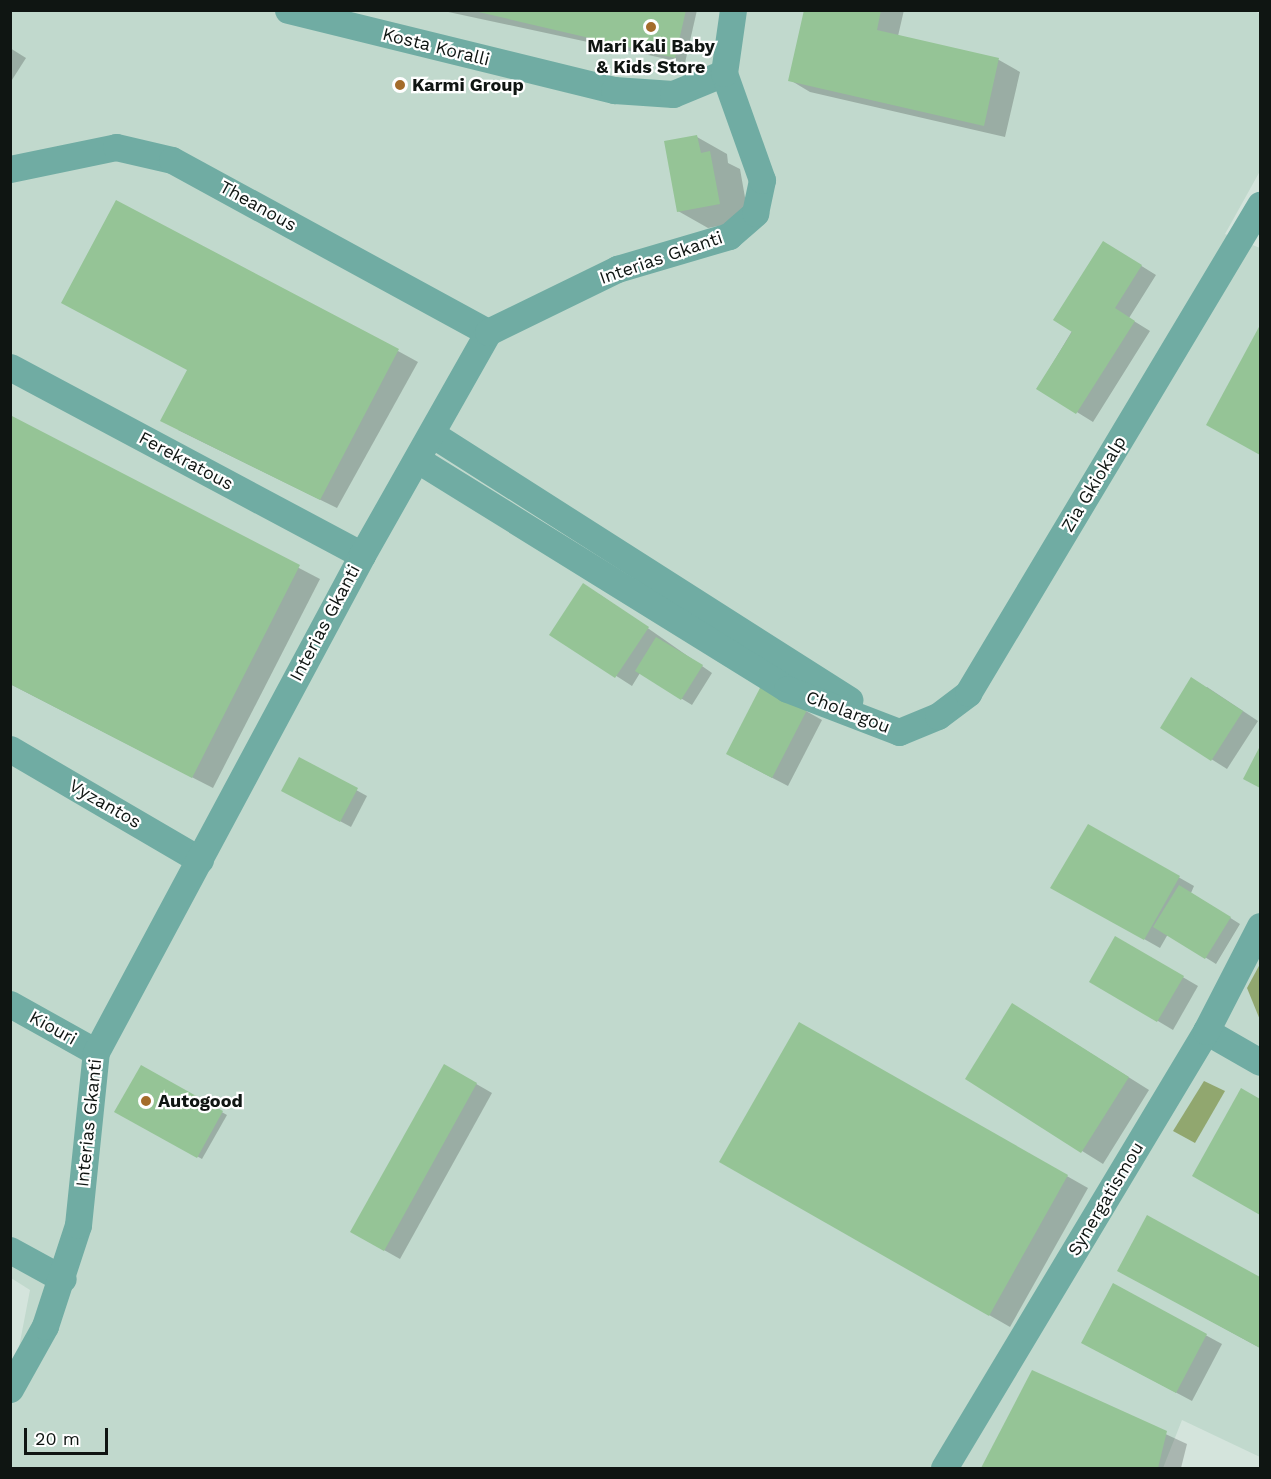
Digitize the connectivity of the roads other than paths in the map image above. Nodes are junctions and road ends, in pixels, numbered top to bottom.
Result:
1 (288, 10) edge
2 (733, 10) edge
3 (724, 73) junction
4 (10, 169) edge
5 (1260, 205) edge
6 (488, 332) junction
7 (10, 367) edge
8 (432, 434) junction
9 (418, 460) junction
10 (362, 555) junction
11 (899, 732) junction
12 (10, 749) edge
13 (200, 860) junction
14 (1260, 926) edge
15 (10, 1004) edge
16 (1206, 1031) junction
17 (96, 1052) junction
18 (1260, 1062) edge
19 (10, 1250) edge
20 (63, 1279) junction
21 (10, 1389) edge
22 (944, 1468) edge

1 - 3 street, Kosta Koralli
2 - 3 street, Interias Gkanti
3 - 6 street, Interias Gkanti
4 - 6 street, Theanous
5 - 11 street, Zia Gkiokalp
6 - 8 street, Interias Gkanti
7 - 10 street, Ferekratous
8 - 9 street, Interias Gkanti
8 - 11 street, Cholargou
9 - 10 street, Interias Gkanti
9 - 11 street, Cholargou
10 - 13 street, Interias Gkanti
12 - 13 street, Vyzantos
13 - 17 street, Interias Gkanti
14 - 16 street, Synergatismou
15 - 17 street, Kiouri
16 - 18 street
16 - 22 street, Synergatismou
17 - 20 street, Interias Gkanti
19 - 20 street
20 - 21 street, Interias Gkanti

